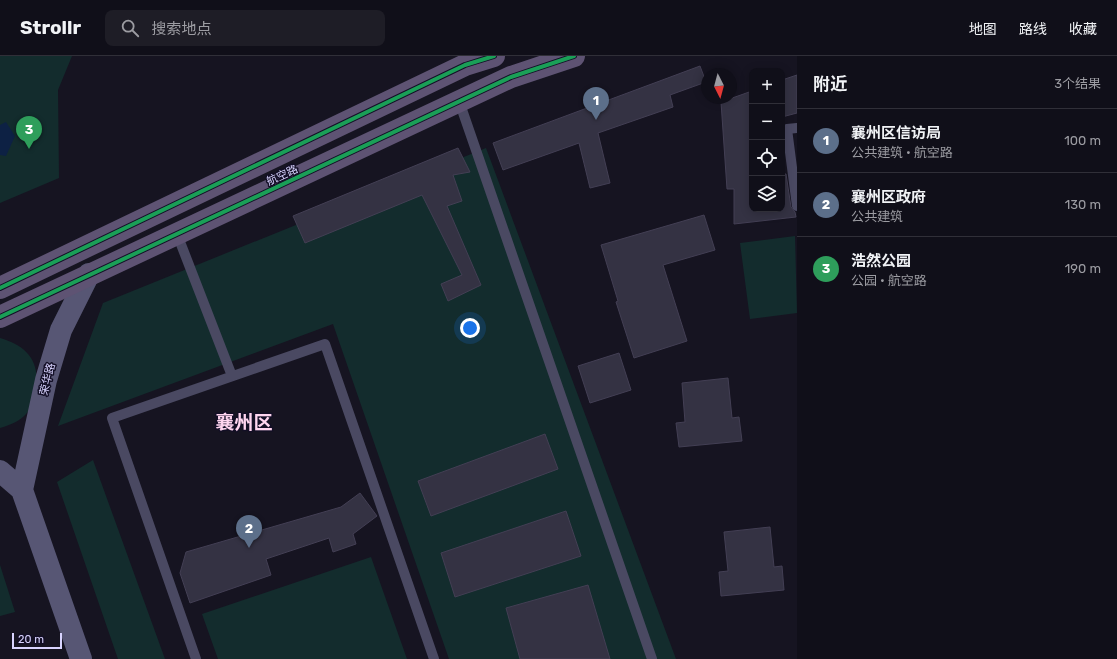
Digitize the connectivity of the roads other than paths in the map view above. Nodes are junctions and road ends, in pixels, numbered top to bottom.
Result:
1 (494, 56) edge
2 (574, 56) edge
3 (464, 59) edge
4 (459, 101) junction
5 (797, 128) edge
6 (797, 206) edge
7 (177, 234) junction
8 (89, 274) junction
9 (0, 288) edge
10 (0, 317) edge
11 (232, 376) junction
12 (0, 466) edge
13 (0, 471) edge
14 (22, 490) junction
15 (81, 659) edge
16 (196, 659) edge
17 (434, 659) edge
18 (652, 659) edge

1 - 3 main road, 航空路
2 - 4 main road, 航空路
3 - 9 main road, 航空路
4 - 7 main road, 航空路
4 - 18 lane
5 - 6 lane
7 - 8 main road, 航空路
7 - 11 lane
8 - 10 main road, 航空路
8 - 14 main road, 荣华路
11 - 16 lane
11 - 17 lane
12 - 14 main road
13 - 14 main road
14 - 15 main road

